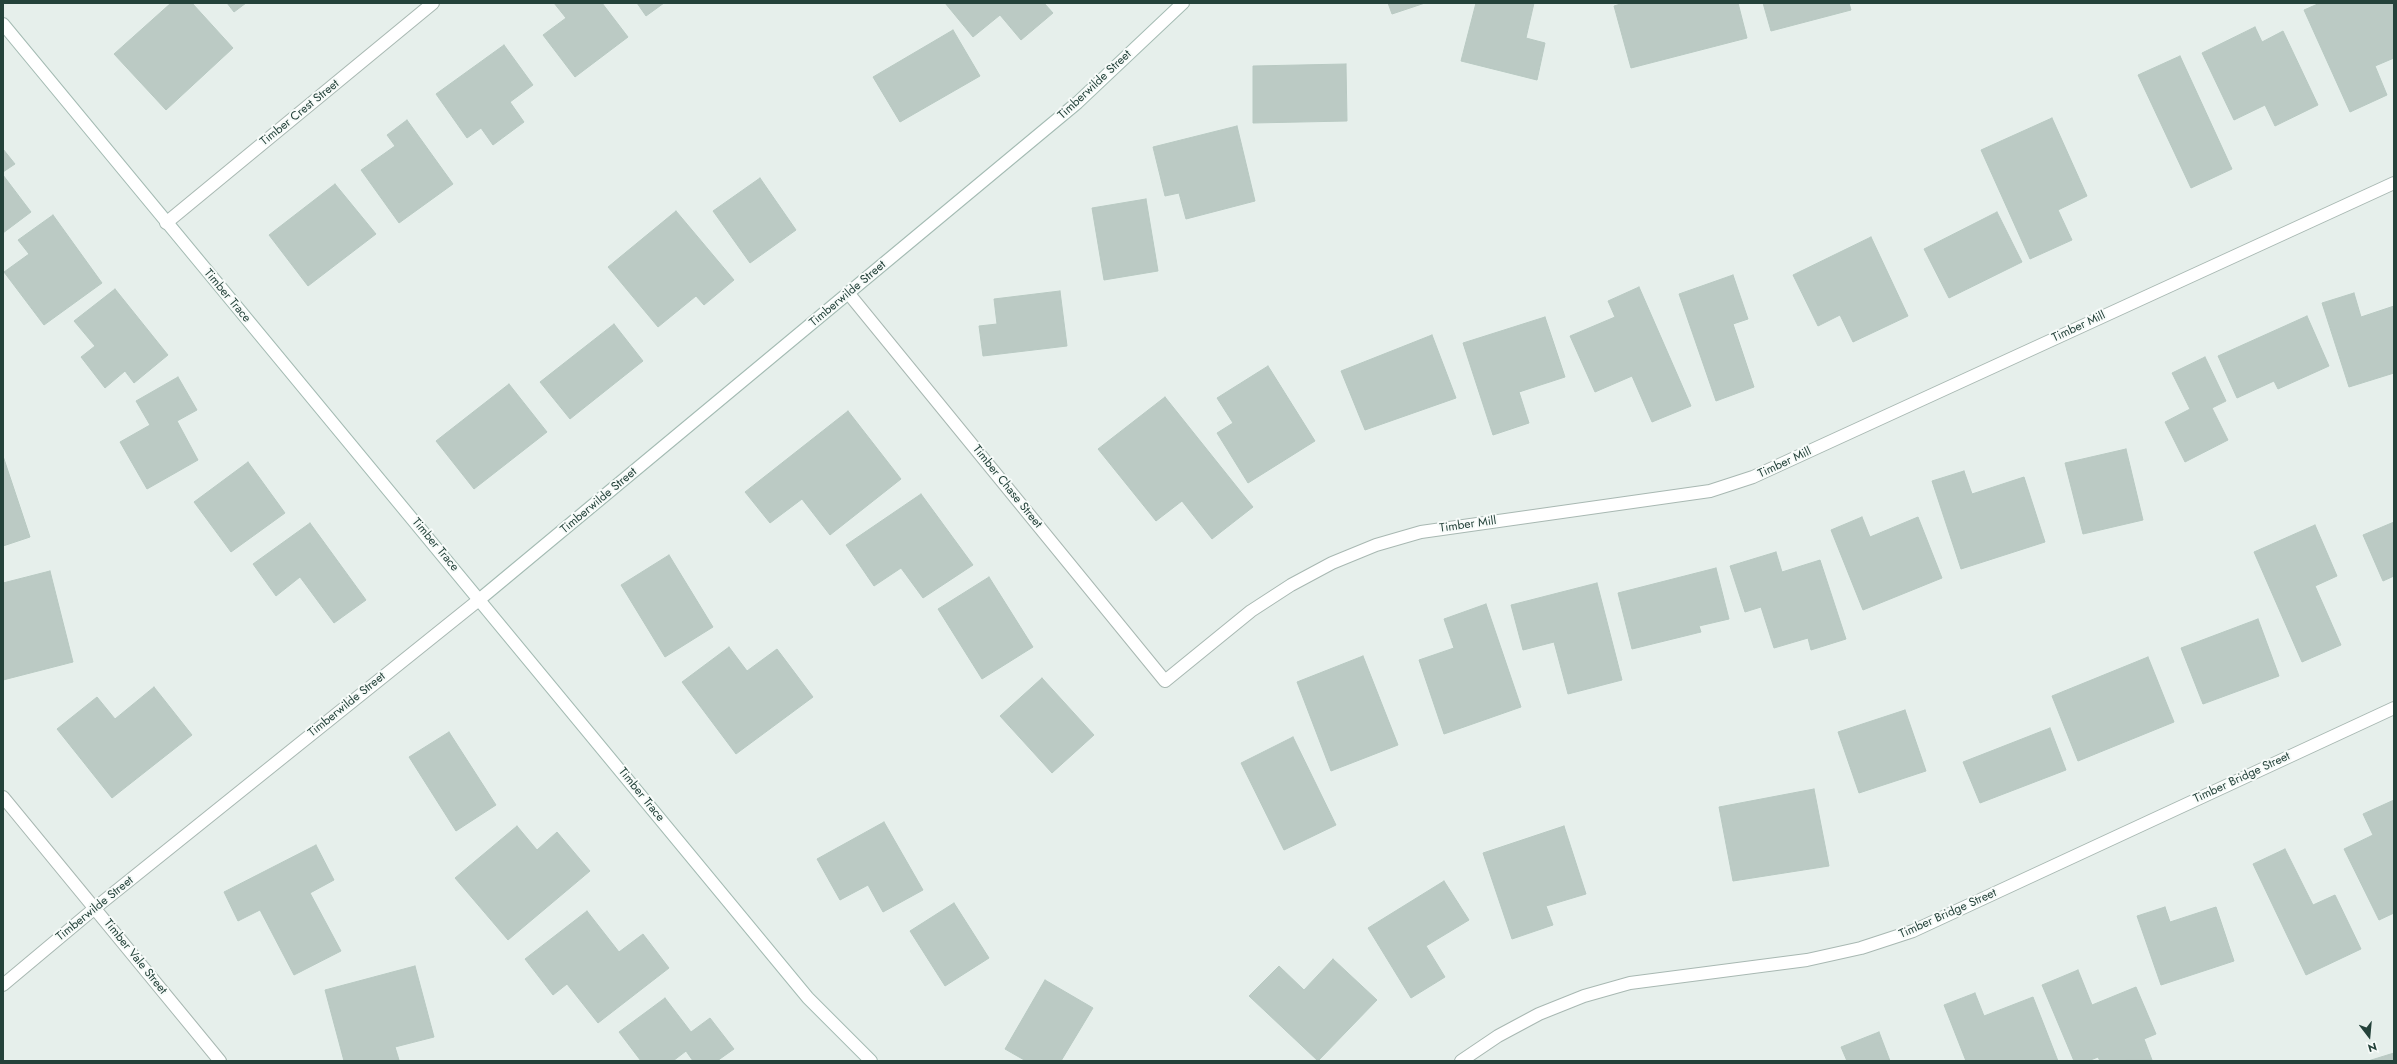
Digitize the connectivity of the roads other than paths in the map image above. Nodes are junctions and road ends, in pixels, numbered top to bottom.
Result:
1 (433, 3) edge
2 (1183, 3) edge
3 (3, 24) edge
4 (2394, 183) edge
5 (166, 223) junction
6 (849, 294) junction
7 (480, 599) junction
8 (1166, 680) joint
9 (2394, 708) edge
10 (3, 797) edge
11 (95, 908) junction
12 (3, 985) edge
13 (220, 1061) edge
14 (871, 1061) edge
15 (1461, 1061) edge

1 - 5 street, Timber Crest Street
2 - 6 street, Timberwilde Street
3 - 5 street, Timber Trace
4 - 8 street, Timber Mill
5 - 7 street, Timber Trace
6 - 7 street, Timberwilde Street
6 - 8 street, Timber Chase Street
7 - 11 street, Timberwilde Street
7 - 14 street, Timber Trace
9 - 15 street, Timber Bridge Street
10 - 11 street, Timber Vale Street
11 - 12 street, Timberwilde Street
11 - 13 street, Timber Vale Street

